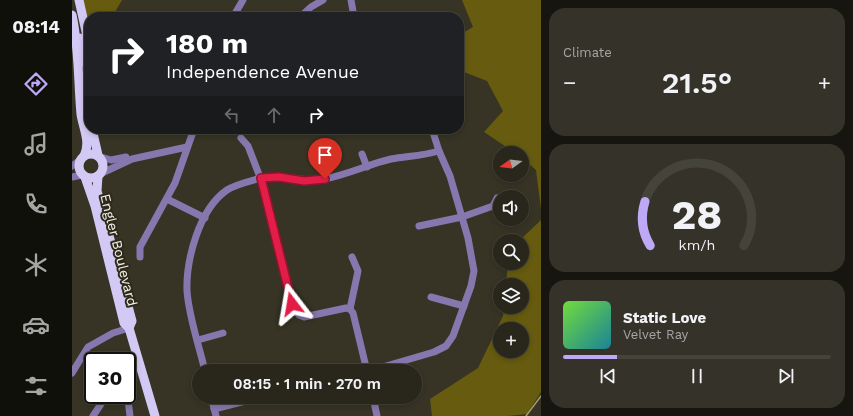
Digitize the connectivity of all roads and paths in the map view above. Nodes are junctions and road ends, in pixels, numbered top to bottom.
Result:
1 (79, 0) edge
2 (243, 0) edge
3 (323, 0) edge
4 (351, 0) edge
5 (236, 12) edge
6 (305, 12) edge
7 (353, 12) edge
8 (72, 15) edge
9 (84, 22) edge
10 (73, 31) edge
11 (84, 54) edge
12 (84, 128) edge
13 (86, 134) edge
14 (93, 134) edge
15 (192, 134) edge
16 (434, 134) edge
17 (241, 138) dead end
18 (187, 147) junction
19 (439, 151) junction
20 (362, 154) dead end
21 (99, 156) junction
22 (82, 158) junction
23 (132, 159) junction
24 (72, 166) edge
25 (367, 167) junction
26 (99, 175) junction
27 (84, 176) junction
28 (72, 177) edge
29 (261, 178) junction
30 (167, 198) junction
31 (493, 206) edge
32 (462, 217) junction
33 (205, 218) junction
34 (419, 226) dead end
35 (352, 256) dead end
36 (140, 257) dead end
37 (430, 297) dead end
38 (464, 306) junction
39 (350, 309) junction
40 (129, 328) junction
41 (223, 333) dead end
42 (198, 340) junction
43 (203, 364) edge
44 (366, 364) edge
45 (392, 364) edge
46 (72, 373) edge
47 (101, 404) edge
48 (128, 404) edge
49 (240, 404) edge
50 (374, 404) edge
51 (215, 412) edge
52 (93, 416) edge
53 (130, 416) edge
54 (155, 416) edge
55 (377, 416) edge

1 - 9 main road
2 - 5 street
3 - 6 street
4 - 7 street
8 - 10 main road
10 - 11 main road
10 - 12 main road
13 - 22 main road
14 - 21 main road
15 - 18 street
16 - 19 street
17 - 29 street
18 - 23 street
18 - 30 street
19 - 25 street
19 - 32 street
20 - 25 street
21 - 22 main road
21 - 23 street
21 - 26 main road
22 - 24 street
22 - 27 main road
23 - 26 street
25 - 29 street
26 - 27 main road
26 - 40 main road, Engler Boulevard
27 - 28 street
27 - 40 main road, Engler Boulevard
29 - 33 street
29 - 39 street
30 - 33 street
30 - 36 street
31 - 32 street
32 - 34 street
32 - 38 street
33 - 42 street
35 - 39 street
37 - 38 street
38 - 45 street
39 - 44 street
40 - 46 street
40 - 54 main road, Engler Boulevard
41 - 42 street
42 - 43 street
47 - 52 street
48 - 53 street
49 - 51 street
50 - 55 street

